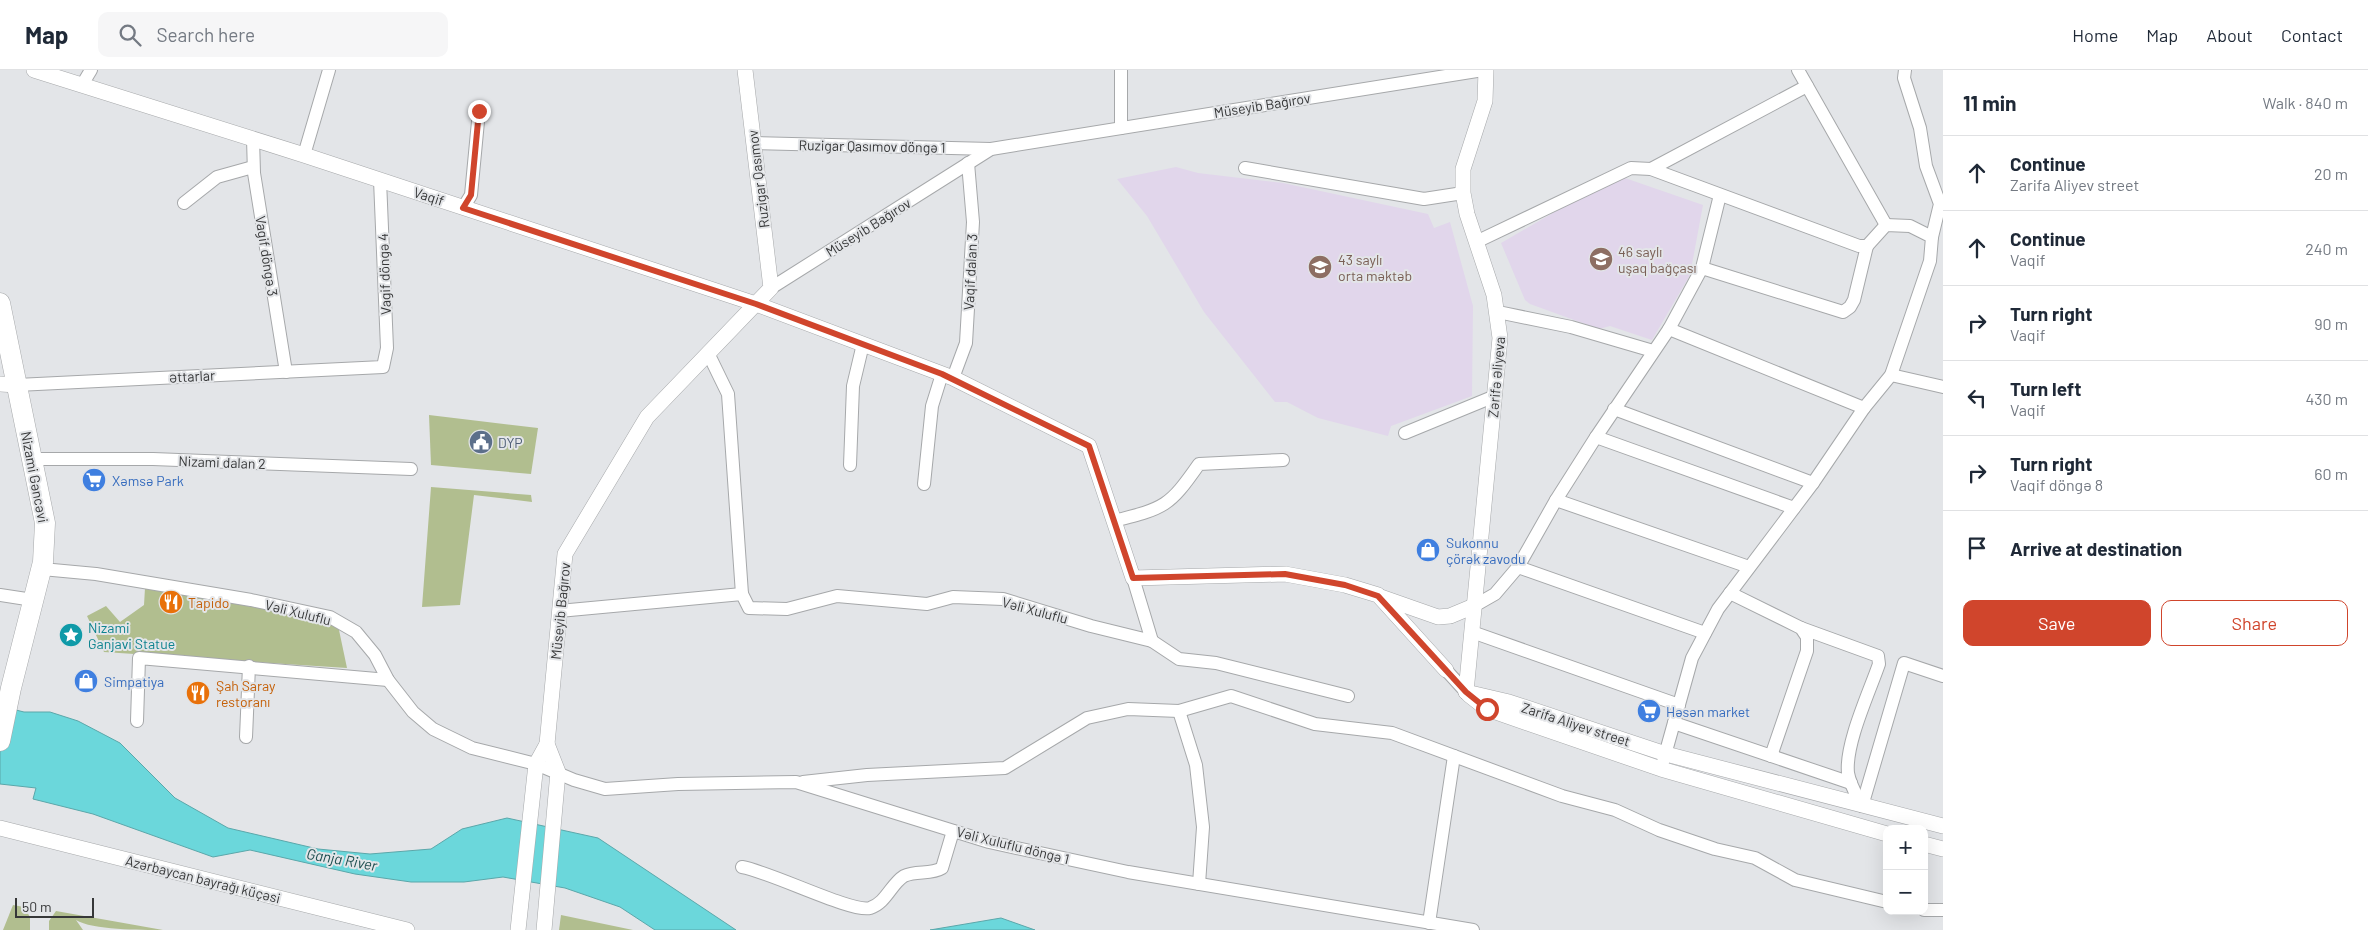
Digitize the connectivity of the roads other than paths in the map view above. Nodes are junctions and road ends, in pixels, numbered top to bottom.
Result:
1 (34, 70) edge
2 (91, 70) edge
3 (329, 70) edge
4 (745, 70) edge
5 (1121, 70) edge
6 (1485, 70) edge
7 (1798, 70) edge
8 (1906, 70) edge
9 (82, 85) junction
10 (1807, 86) junction
11 (479, 111) dead end
12 (1121, 128) junction
13 (252, 139) junction
14 (754, 143) junction
15 (991, 149) junction
16 (304, 155) junction
17 (968, 163) junction
18 (254, 167) junction
19 (1245, 168) dead end
20 (1651, 169) junction
21 (380, 180) junction
22 (1463, 194) junction
23 (1720, 195) junction
24 (184, 203) dead end
25 (463, 208) junction
26 (1886, 225) junction
27 (1932, 238) junction
28 (1476, 242) junction
29 (1867, 246) junction
30 (1702, 268) junction
31 (770, 288) junction
32 (0, 303) edge
33 (756, 304) junction
34 (1498, 312) junction
35 (1669, 329) junction
36 (863, 344) junction
37 (1654, 351) junction
38 (708, 353) junction
39 (383, 367) joint
40 (286, 372) junction
41 (1891, 375) junction
42 (948, 376) junction
43 (8, 385) edge
44 (1943, 387) edge
45 (1494, 396) junction
46 (1864, 408) junction
47 (1614, 409) junction
48 (1406, 433) dead end
49 (1596, 437) junction
50 (32, 459) junction
51 (1283, 460) dead end
52 (850, 465) dead end
53 (411, 469) dead end
54 (1813, 483) junction
55 (924, 484) dead end
56 (1556, 500) junction
57 (1794, 508) junction
58 (1114, 521) junction
59 (1518, 567) junction
60 (1749, 567) junction
61 (42, 569) junction
62 (1133, 578) junction
63 (1730, 593) junction
64 (742, 594) junction
65 (0, 595) edge
66 (1378, 596) junction
67 (32, 604) junction
68 (1474, 606) junction
69 (559, 611) junction
70 (1801, 628) junction
71 (1472, 632) junction
72 (1705, 633) junction
73 (1152, 641) junction
74 (248, 666) junction
75 (1446, 670) joint
76 (1943, 676) edge
77 (388, 680) junction
78 (1466, 692) junction
79 (1348, 696) dead end
80 (1679, 705) junction
81 (1180, 711) junction
82 (137, 720) dead end
83 (1674, 723) junction
84 (246, 737) dead end
85 (0, 741) edge
86 (547, 744) junction
87 (1454, 756) junction
88 (1771, 756) junction
89 (1664, 761) junction
90 (536, 764) junction
91 (558, 772) junction
92 (796, 782) junction
93 (1851, 783) junction
94 (1862, 806) junction
95 (1943, 826) edge
96 (0, 828) edge
97 (953, 830) junction
98 (1883, 833) edge
99 (1928, 845) edge
100 (1943, 849) edge
101 (742, 867) dead end
102 (1199, 884) junction
103 (1883, 901) edge
104 (1928, 910) edge
105 (1943, 910) edge
106 (1429, 923) junction
107 (518, 926) edge
108 (544, 928) edge
109 (407, 930) edge
110 (1473, 930) edge

1 - 9 street, Vaqif
2 - 9 street
3 - 16 street
4 - 14 street, Ruzigar Qasımov
5 - 12 street
6 - 12 street, Müseyib Bağırov
6 - 22 street, Zərifə Əliyeva
7 - 10 street
8 - 27 street
9 - 13 street, Vaqif
10 - 20 street
10 - 26 street
11 - 25 street
12 - 15 street, Müseyib Bağırov
13 - 16 street, Vaqif
13 - 18 street, Vagif döngə 3
14 - 15 street, Ruzigar Qasımov döngə 1
14 - 31 street, Ruzigar Qasımov
15 - 17 street, Müseyib Bağırov
16 - 21 street, Vaqif
17 - 31 street, Müseyib Bağırov
17 - 42 street, Vaqif dalan 3
18 - 24 street
18 - 40 street, Vagif döngə 3
19 - 22 street
20 - 23 street
20 - 28 street
21 - 25 street, Vaqif
21 - 39 street, Vagif döngə 4
22 - 28 street, Zərifə Əliyeva
23 - 29 street
23 - 30 street
25 - 33 street, Vaqif
26 - 27 street
26 - 29 street
27 - 41 street
28 - 34 street, Zərifə Əliyeva
29 - 30 street
30 - 35 street
31 - 33 street, Müseyib Bağırov
32 - 43 main road, Nizami Gəncəvi
33 - 36 street, Vaqif
33 - 38 street, Müseyib Bağırov
34 - 37 street
34 - 45 street, Zərifə Əliyeva
35 - 37 street
35 - 46 street
36 - 42 street, Vaqif
36 - 52 street
37 - 47 street
38 - 64 street
38 - 69 street, Müseyib Bağırov
39 - 40 street, Əttarlar
40 - 43 street, Əttarlar
41 - 44 street
41 - 46 street
42 - 55 street, Vaqif dalan 3
42 - 58 street, Vaqif
43 - 50 main road, Nizami Gəncəvi
45 - 48 street
45 - 68 street, Zərifə Əliyeva
46 - 54 street
47 - 49 street
47 - 54 street
49 - 56 street
49 - 57 street
50 - 53 street, Nizami dalan 2
50 - 61 main road, Nizami Gəncəvi
51 - 58 street
54 - 57 street
56 - 59 street
56 - 60 street
57 - 60 street
58 - 62 street, Vaqif
59 - 68 street
59 - 72 street
60 - 63 street
61 - 67 main road, Nizami Gəncəvi
61 - 77 street, Vəli Xuluflu
62 - 66 street
62 - 73 street
63 - 70 street
63 - 72 street
64 - 69 street
64 - 73 street, Vəli Xuluflu
65 - 67 street
66 - 68 street
66 - 75 street
67 - 85 main road
68 - 71 street, Zərifə Əliyeva
69 - 86 street, Müseyib Bağırov
70 - 88 street
70 - 93 street
71 - 78 street, Zərifə Əliyeva
71 - 80 street
72 - 80 street
73 - 79 street
74 - 77 street
74 - 82 street
74 - 84 street
75 - 78 street
76 - 94 street
77 - 90 street, Vəli Xuluflu
78 - 89 street, Zarifa Aliyev street
80 - 83 street
81 - 87 street
81 - 92 street
81 - 102 street
83 - 88 street
83 - 89 street
86 - 90 street, Müseyib Bağırov
86 - 91 street, Müseyib Bağırov
87 - 103 street
87 - 106 street
88 - 93 street
89 - 94 street, Zarifa Aliyev street
89 - 98 street, Zarifa Aliyev street
90 - 91 street, Vəli Xuluflu
90 - 107 street, Müseyib Bağırov
91 - 92 street, Vəli Xuluflu döngə 1
91 - 108 street, Müseyib Bağırov
92 - 97 street, Vəli Xuluflu döngə 1
93 - 94 street
94 - 95 street, Zarifa Aliyev street
96 - 109 street, Azərbaycan bayrağı küçəsi
97 - 101 street
97 - 102 street, Vəli Xuluflu döngə 1
99 - 100 street
102 - 106 street, Vəli Xuluflu döngə 1
104 - 105 street
106 - 110 street, Vəli Xuluflu döngə 1

